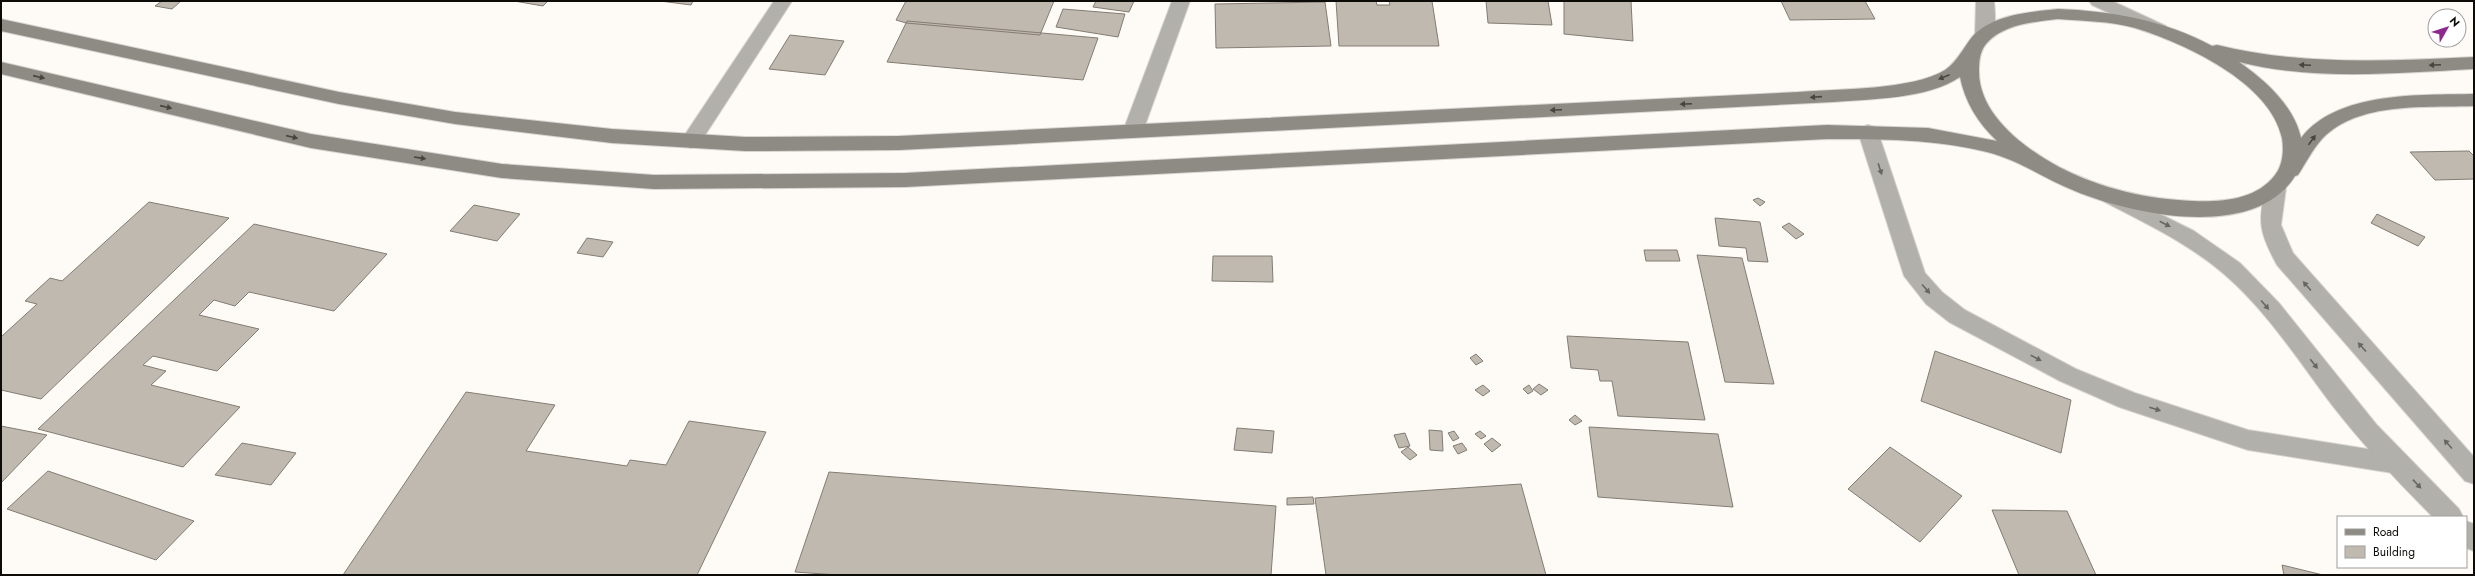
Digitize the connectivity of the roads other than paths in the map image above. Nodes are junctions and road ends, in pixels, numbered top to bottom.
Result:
1 (783, 1) edge
2 (1181, 1) edge
3 (1985, 1) edge
4 (2098, 1) edge
5 (1, 25) edge
6 (2162, 32) junction
7 (2191, 43) junction
8 (1978, 44) junction
9 (2474, 63) edge
10 (1, 68) edge
11 (2474, 100) edge
12 (1133, 131) junction
13 (1868, 132) junction
14 (691, 141) junction
15 (2036, 162) junction
16 (2282, 180) junction
17 (2105, 194) junction
18 (2399, 464) junction
19 (2474, 474) edge
20 (2449, 516) edge

1 - 14 street
2 - 12 street
3 - 8 street
4 - 6 street
5 - 14 main road
6 - 7 main road
6 - 8 main road
9 -> 7 main road
7 - 16 main road
8 -> 12 main road
8 - 15 main road
10 -> 13 main road
16 -> 11 main road
12 - 14 main road
13 - 15 main road
13 -> 18 street
15 - 17 main road
16 - 17 main road
19 -> 16 street
17 -> 18 street
18 -> 20 street

